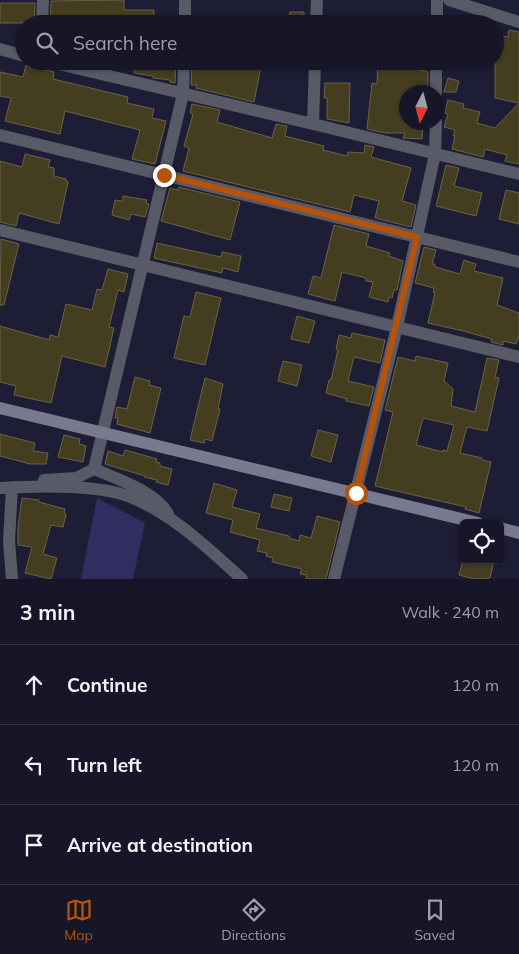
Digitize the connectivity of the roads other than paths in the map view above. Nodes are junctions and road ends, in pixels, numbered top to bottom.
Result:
1 (43, 0) edge
2 (185, 0) edge
3 (317, 0) edge
4 (437, 0) edge
5 (449, 0) edge
6 (42, 15) edge
7 (185, 15) edge
8 (316, 15) edge
9 (437, 15) edge
10 (497, 15) edge
11 (504, 17) edge
12 (519, 22) edge
13 (0, 50) edge
14 (15, 54) edge
15 (83, 70) edge
16 (184, 70) edge
17 (315, 70) edge
18 (436, 70) edge
19 (436, 85) edge
20 (183, 94) junction
21 (313, 124) junction
22 (436, 130) edge
23 (0, 135) edge
24 (435, 154) junction
25 (519, 174) edge
26 (164, 175) junction
27 (0, 230) edge
28 (417, 237) junction
29 (519, 262) edge
30 (142, 264) junction
31 (397, 327) junction
32 (519, 357) edge
33 (0, 408) edge
34 (102, 434) junction
35 (94, 469) junction
36 (6, 488) edge
37 (356, 493) junction
38 (168, 519) junction
39 (462, 519) edge
40 (504, 529) edge
41 (519, 533) edge
42 (12, 579) edge
43 (242, 579) edge
44 (334, 579) edge

1 - 6 street
2 - 7 street
3 - 8 street
4 - 9 street
5 - 10 street
11 - 12 street
13 - 14 street
15 - 20 street
16 - 20 street
17 - 21 street
18 - 19 street
20 - 21 street
20 - 26 street
21 - 24 street
22 - 24 street
23 - 26 street
24 - 25 street
24 - 28 street
26 - 28 street
26 - 30 street
27 - 30 street
28 - 29 street
28 - 31 street
30 - 31 street
30 - 34 street
31 - 32 street
31 - 37 street
33 - 34 street
34 - 35 street
34 - 37 street
35 - 36 street
35 - 38 street
36 - 38 street
36 - 42 street
37 - 39 street
37 - 44 street
38 - 43 street
40 - 41 street

